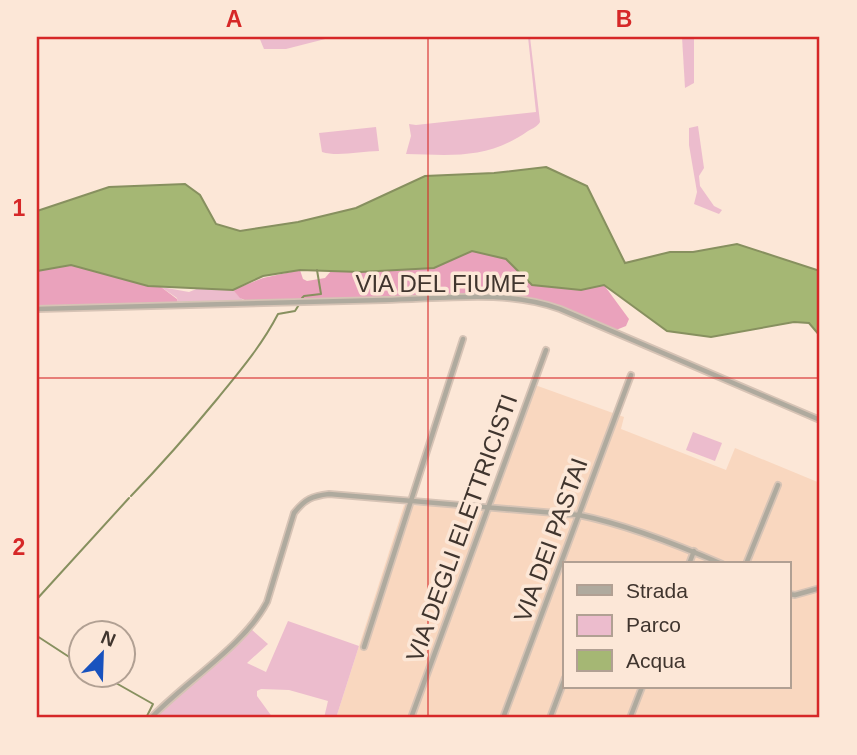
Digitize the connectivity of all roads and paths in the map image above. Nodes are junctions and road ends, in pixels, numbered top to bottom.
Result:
1 (37, 309) edge
2 (463, 339) dead end
3 (547, 350) dead end
4 (631, 375) dead end
5 (820, 420) edge
6 (778, 485) dead end
7 (410, 500) junction
8 (488, 507) junction
9 (579, 515) junction
10 (694, 551) junction
11 (690, 562) edge
12 (718, 562) edge
13 (747, 562) edge
14 (820, 588) edge
15 (790, 594) edge
16 (364, 647) dead end
17 (563, 683) edge
18 (642, 688) edge
19 (152, 718) edge
20 (411, 718) edge
21 (503, 718) edge
22 (550, 718) edge
23 (630, 718) edge

1 - 5 street, VIA DEL FIUME
2 - 7 street
3 - 8 street, VIA DEGLI ELETTRICISTI
4 - 9 street, VIA DEI PASTAI
6 - 13 street
7 - 8 street
7 - 16 street
7 - 19 street
8 - 9 street
8 - 20 street, VIA DEGLI ELETTRICISTI
9 - 10 street
9 - 21 street, VIA DEI PASTAI
10 - 11 street
10 - 12 street
14 - 15 street
17 - 22 street
18 - 23 street

